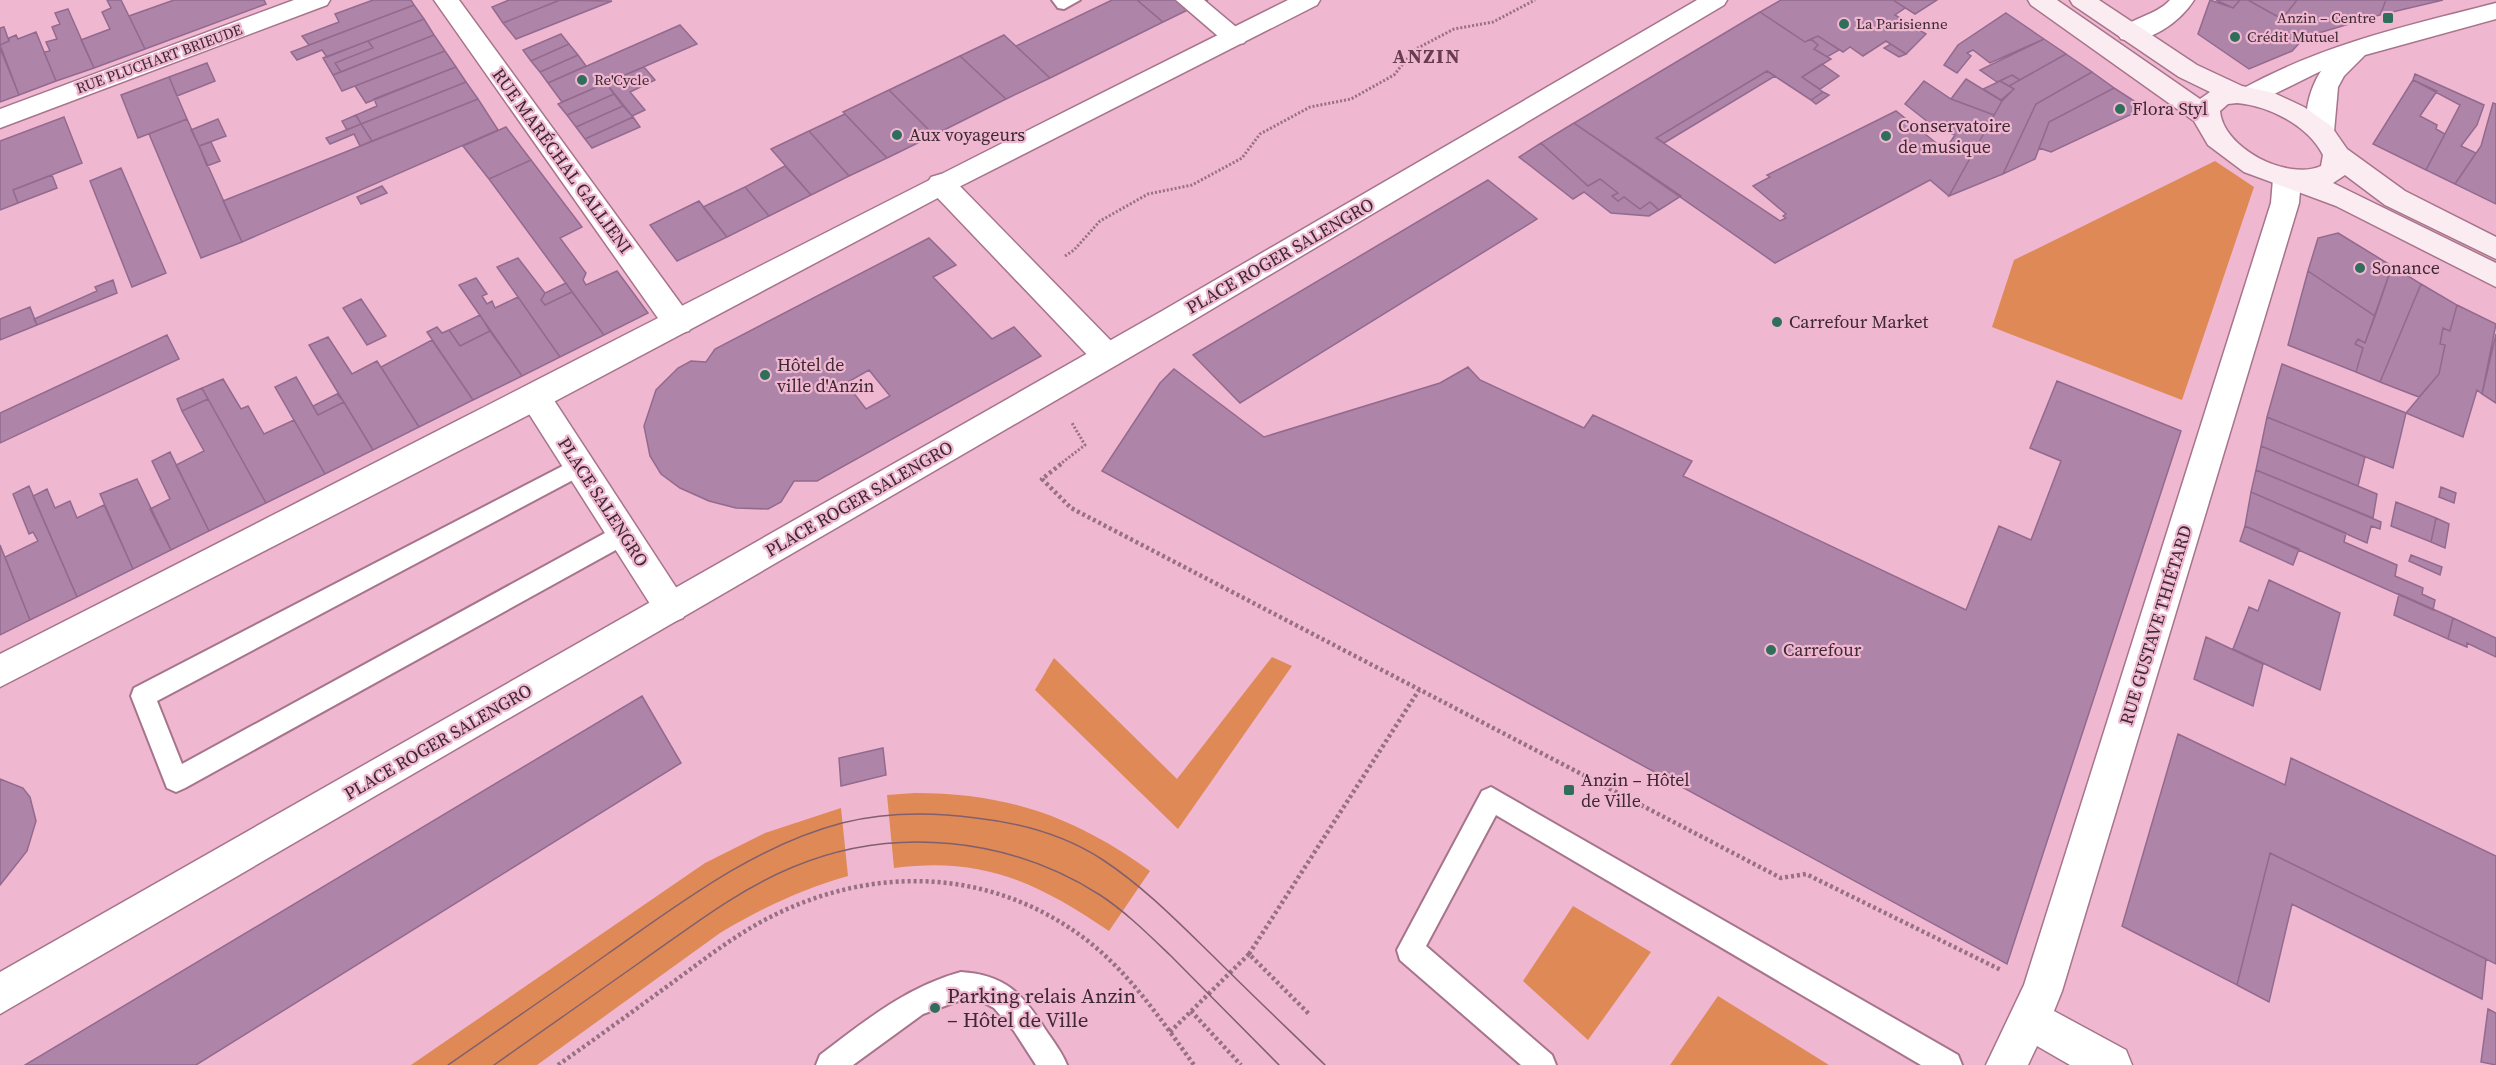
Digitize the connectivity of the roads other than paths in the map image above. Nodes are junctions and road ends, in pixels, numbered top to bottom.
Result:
1 (318, 0) edge
2 (446, 0) edge
3 (1060, 0) edge
4 (1072, 0) edge
5 (1188, 0) edge
6 (1308, 0) edge
7 (1715, 0) edge
8 (2040, 0) edge
9 (2082, 0) edge
10 (2182, 0) edge
11 (2496, 11) edge
12 (2130, 33) junction
13 (1235, 37) junction
14 (2355, 51) junction
15 (2244, 95) junction
16 (2205, 116) junction
17 (0, 119) edge
18 (2321, 132) junction
19 (2337, 155) junction
20 (2294, 180) junction
21 (941, 184) junction
22 (2496, 249) edge
23 (2496, 276) edge
24 (678, 323) junction
25 (1107, 356) junction
26 (535, 397) junction
27 (580, 466) junction
28 (624, 534) junction
29 (671, 608) junction
30 (0, 671) edge
31 (0, 994) edge
32 (2036, 1005) junction
33 (830, 1065) edge
34 (1053, 1065) edge
35 (1542, 1065) edge
36 (1948, 1065) edge
37 (2007, 1065) edge
38 (2111, 1065) edge

1 - 17 street, RUE PLUCHART BRIEUDE
2 - 24 street, RUE MARÉCHAL GALLIENI
3 - 4 lane
5 - 13 street
6 - 13 street
7 - 25 street, PLACE ROGER SALENGRO
8 - 16 main road
9 - 12 main road
10 - 12 street
11 - 14 street
12 - 15 main road
13 - 21 street
14 - 15 street
14 - 18 street
15 - 16 main road
15 - 18 main road
16 - 20 main road
18 - 19 main road
19 - 20 main road
19 - 22 main road
20 - 23 main road
20 - 32 street, RUE GUSTAVE THIÉTARD
21 - 24 street
21 - 25 street
24 - 26 street
25 - 29 street, PLACE ROGER SALENGRO
26 - 27 street, PLACE SALENGRO
26 - 30 street
27 - 28 street, PLACE SALENGRO
27 - 28 lane
28 - 29 street, PLACE SALENGRO
29 - 31 street, PLACE ROGER SALENGRO
32 - 37 street, RUE GUSTAVE THIÉTARD
32 - 38 street
33 - 34 lane
35 - 36 lane

